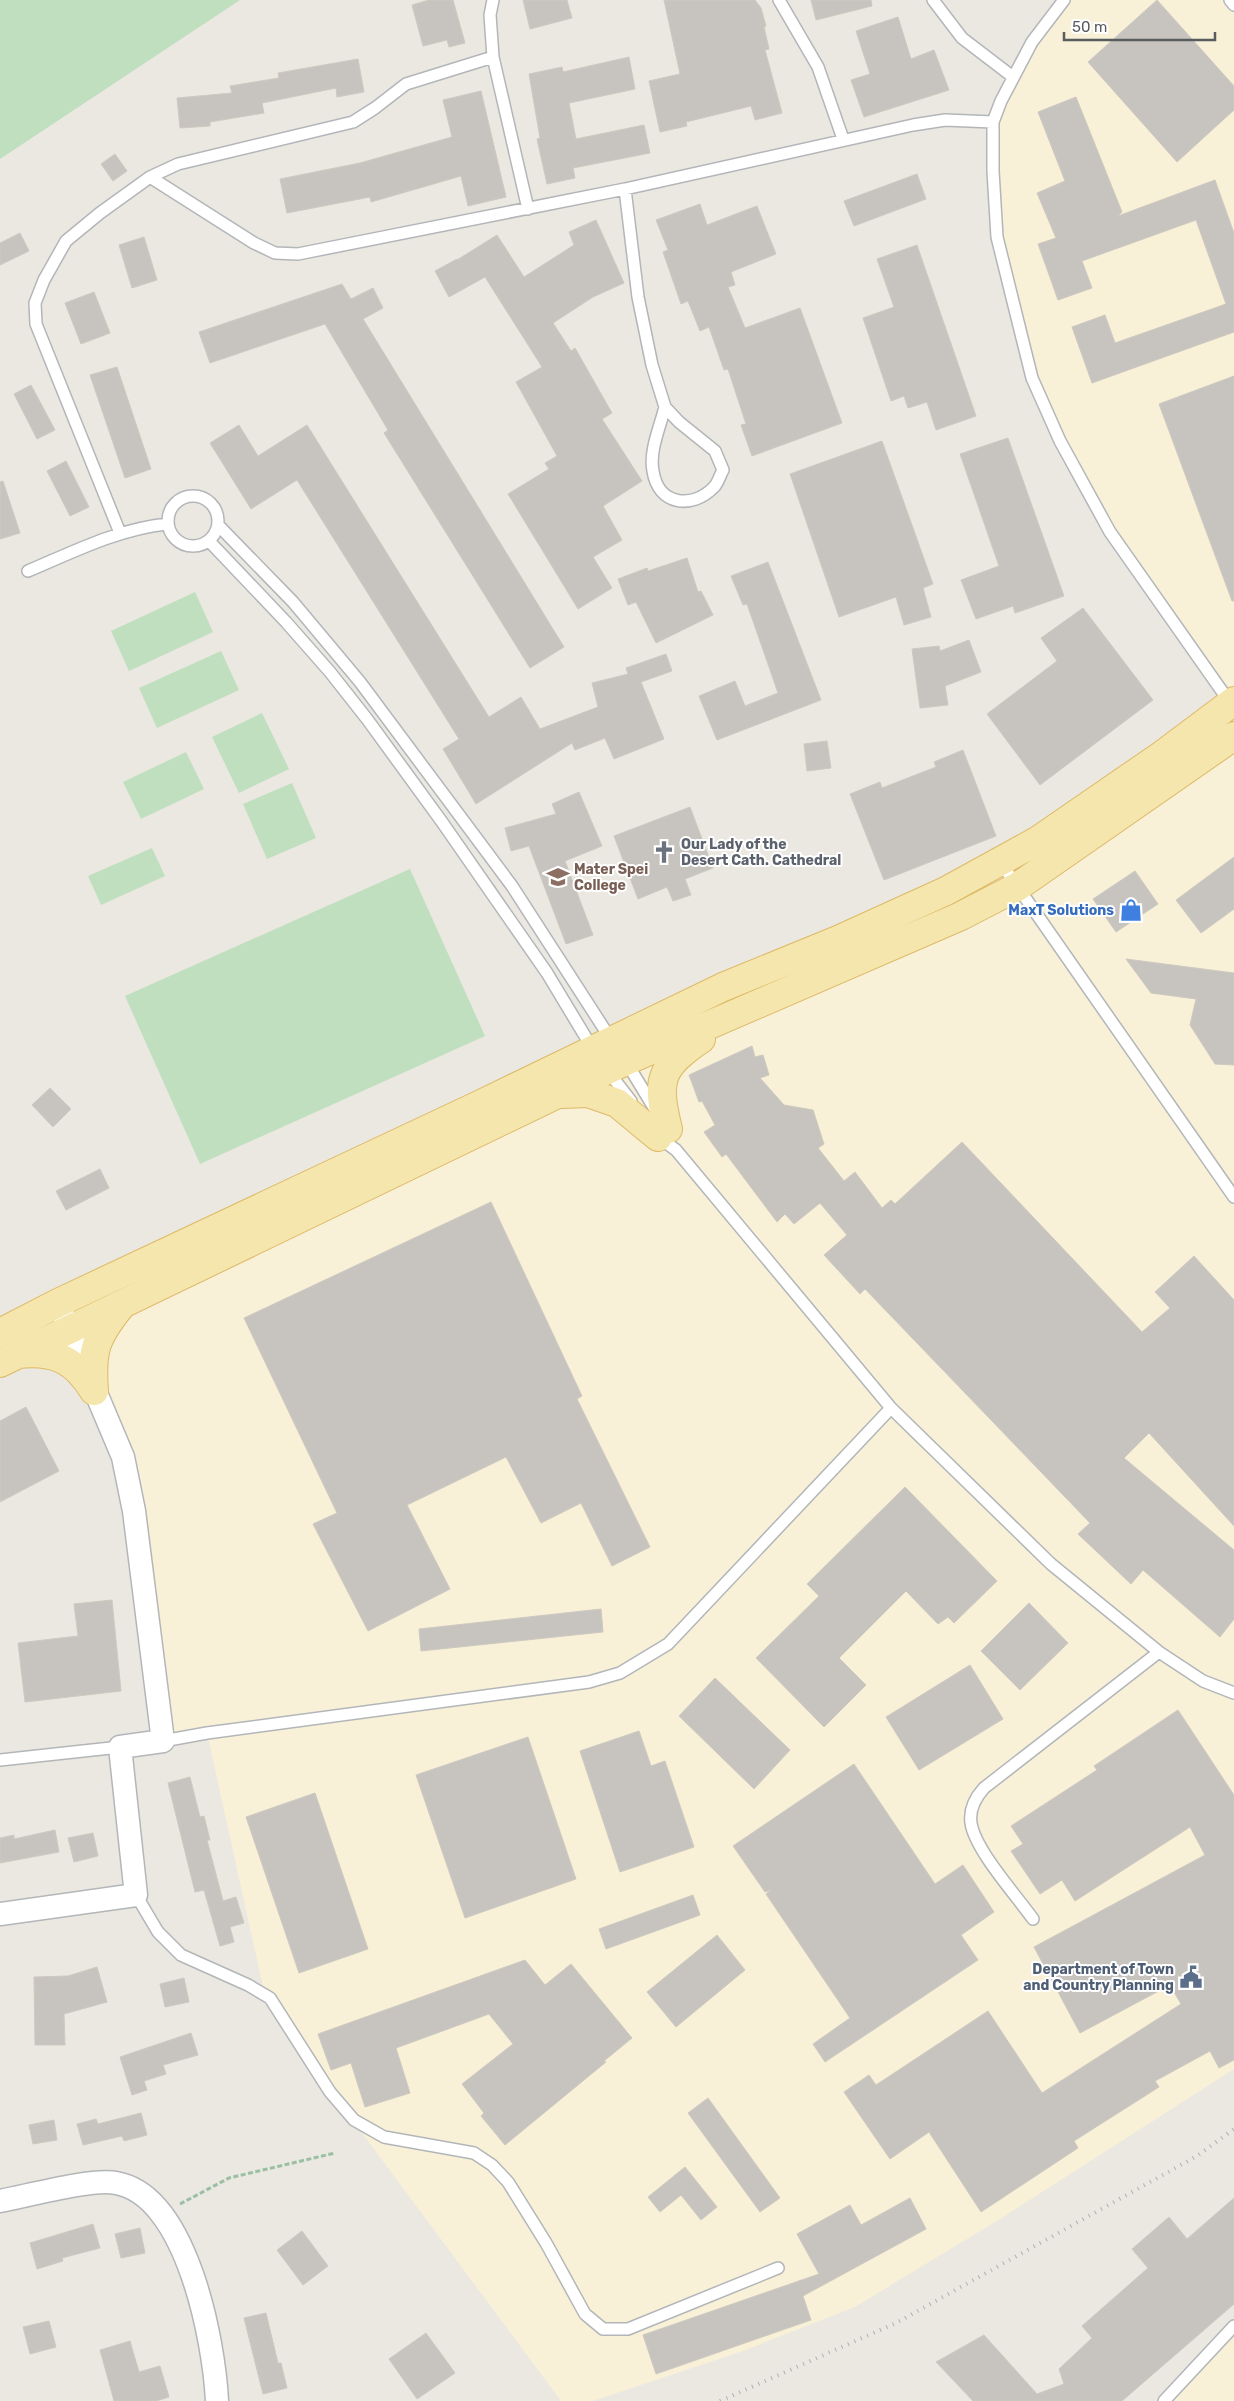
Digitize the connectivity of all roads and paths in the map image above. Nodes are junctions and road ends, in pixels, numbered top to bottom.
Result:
1 (493, 0) edge
2 (779, 0) edge
3 (933, 0) edge
4 (1064, 0) edge
5 (1230, 0) edge
6 (1234, 5) edge
7 (493, 57) junction
8 (1013, 78) junction
9 (994, 122) junction
10 (843, 139) junction
11 (150, 178) junction
12 (626, 189) junction
13 (528, 209) junction
14 (665, 407) junction
15 (167, 524) junction
16 (218, 525) junction
17 (120, 533) junction
18 (209, 540) junction
19 (28, 570) dead end
20 (1233, 704) edge
21 (1234, 736) edge
22 (1001, 863) junction
23 (1017, 888) junction
24 (723, 987) junction
25 (731, 1014) junction
26 (609, 1055) junction
27 (559, 1095) junction
28 (667, 1139) junction
29 (1234, 1197) edge
30 (58, 1303) junction
31 (122, 1304) junction
32 (70, 1328) junction
33 (0, 1333) edge
34 (8, 1358) edge
35 (94, 1391) junction
36 (891, 1408) junction
37 (1159, 1652) junction
38 (1234, 1693) edge
39 (163, 1741) junction
40 (120, 1747) junction
41 (0, 1760) edge
42 (136, 1895) junction
43 (0, 1914) edge
44 (1033, 1919) dead end
45 (335, 2153) dead end
46 (0, 2201) edge
47 (162, 2213) junction
48 (778, 2268) dead end
49 (1234, 2326) edge
50 (217, 2401) edge
51 (1164, 2401) edge

1 - 7 lane
2 - 10 lane
3 - 8 lane
4 - 8 lane
5 - 6 lane
7 - 11 lane
7 - 13 lane
8 - 9 lane
9 - 10 lane
9 - 20 lane
10 - 12 lane
11 - 13 lane
11 - 17 lane
12 - 13 lane
12 - 14 lane
14 - 14 lane
15 - 16 lane
15 - 17 lane
15 - 18 lane
16 - 18 lane
16 - 26 lane
17 - 19 lane
18 - 26 lane
20 - 22 main road
21 - 23 main road
22 - 23 lane
22 - 24 main road
23 - 25 main road
23 - 29 lane
24 - 25 main road
24 - 26 main road
25 - 26 main road
25 - 28 main road
26 - 27 main road
26 - 28 lane
26 - 28 lane
26 - 30 main road
27 - 28 main road
27 - 31 main road
28 - 36 lane
30 - 32 street
30 - 33 main road
31 - 32 main road
31 - 35 main road
32 - 34 main road
32 - 35 street
34 - 35 main road
35 - 39 street
36 - 37 lane
36 - 39 lane
37 - 38 lane
37 - 44 lane
39 - 40 street
40 - 41 lane
40 - 42 street
42 - 43 street
42 - 48 lane
45 - 47 path
46 - 47 street
47 - 50 street
49 - 51 lane

